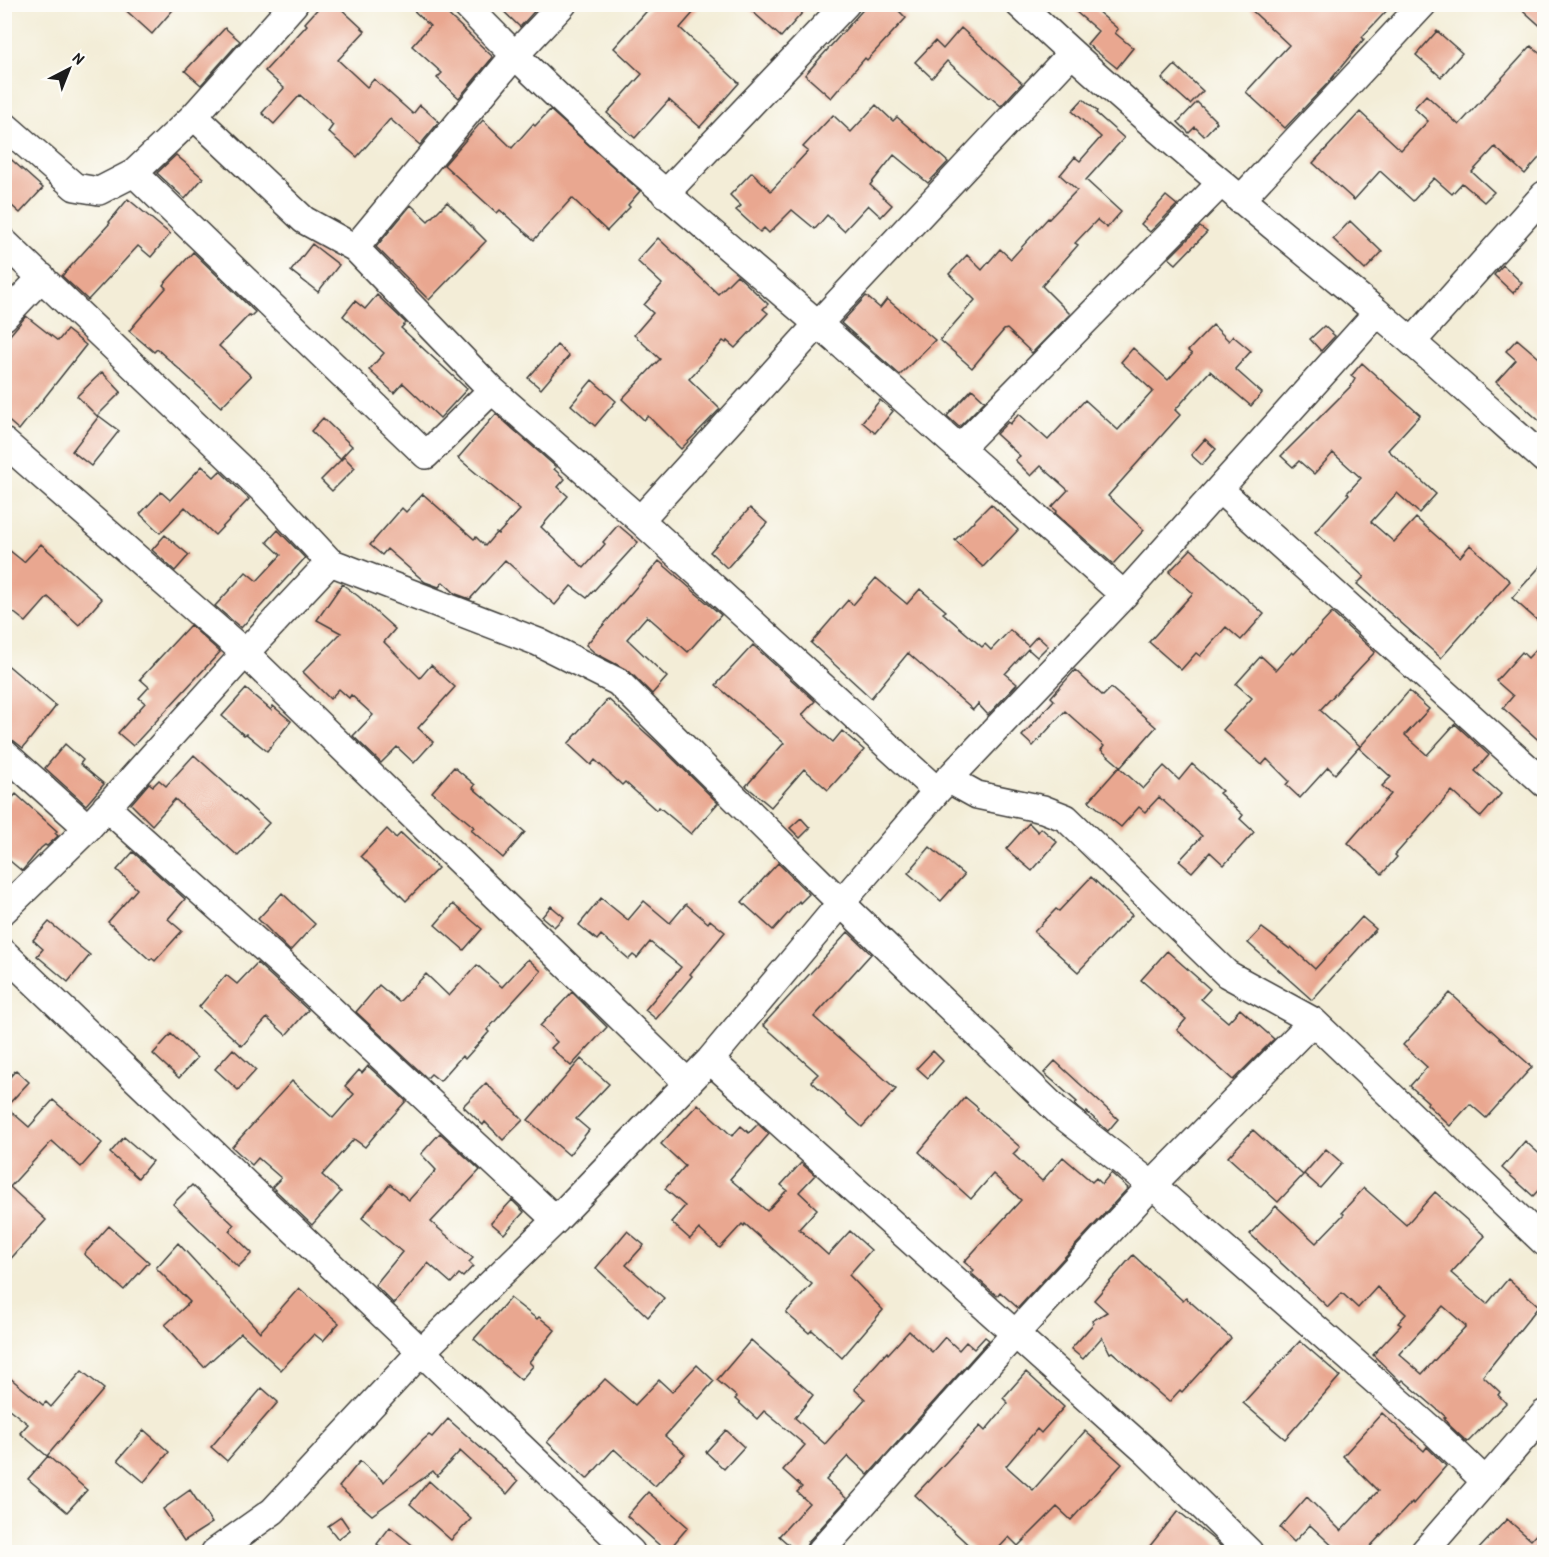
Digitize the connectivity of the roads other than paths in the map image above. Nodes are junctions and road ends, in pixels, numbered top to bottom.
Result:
1 (294, 4) edge
2 (465, 4) edge
3 (563, 4) edge
4 (846, 4) edge
5 (1019, 4) edge
6 (1424, 4) edge
7 (1071, 54) junction
8 (514, 56) junction
9 (194, 116) junction
10 (4, 126) edge
11 (134, 173) junction
12 (1230, 192) junction
13 (665, 194) junction
14 (1545, 195) edge
15 (4, 242) edge
16 (355, 248) junction
17 (42, 277) junction
18 (1377, 313) junction
19 (4, 317) edge
20 (818, 324) junction
21 (1412, 342) junction
22 (492, 390) junction
23 (4, 442) edge
24 (959, 449) junction
25 (1545, 459) edge
26 (1220, 490) junction
27 (640, 520) junction
28 (330, 562) junction
29 (1124, 595) junction
30 (245, 653) junction
31 (4, 753) edge
32 (1543, 778) edge
33 (943, 785) junction
34 (106, 807) junction
35 (88, 828) junction
36 (841, 903) junction
37 (4, 910) edge
38 (4, 953) edge
39 (1313, 1021) junction
40 (710, 1060) junction
41 (688, 1083) junction
42 (1152, 1185) junction
43 (556, 1220) junction
44 (1545, 1242) edge
45 (1015, 1335) junction
46 (420, 1353) junction
47 (1545, 1414) edge
48 (1485, 1481) junction
49 (215, 1552) edge
50 (631, 1552) edge
51 (820, 1552) edge
52 (1249, 1552) edge
53 (1424, 1552) edge

1 - 9 street
2 - 8 street
3 - 8 street
4 - 13 street
5 - 7 street
6 - 12 street
7 - 12 street
7 - 20 street
8 - 13 street
8 - 16 street
9 - 11 street
9 - 16 street
10 - 11 street
11 - 22 street
12 - 18 street
12 - 24 street
13 - 20 street
14 - 21 street
15 - 17 street
16 - 22 street
17 - 19 street
17 - 28 street
18 - 21 street
18 - 26 street
20 - 24 street
20 - 27 street
21 - 25 street
22 - 27 street
23 - 30 street
24 - 29 street
26 - 29 street
26 - 32 street
27 - 33 street
28 - 30 street
28 - 36 street
29 - 33 street
30 - 34 street
30 - 41 street
31 - 35 street
33 - 36 street
33 - 39 street
34 - 35 street
34 - 43 street
35 - 37 street
36 - 40 street
36 - 42 street
38 - 46 street
39 - 42 street
39 - 44 street
40 - 41 street
40 - 45 street
41 - 43 street
42 - 45 street
42 - 48 street
43 - 46 street
45 - 51 street
45 - 52 street
46 - 49 street
46 - 50 street
47 - 48 street
48 - 53 street

